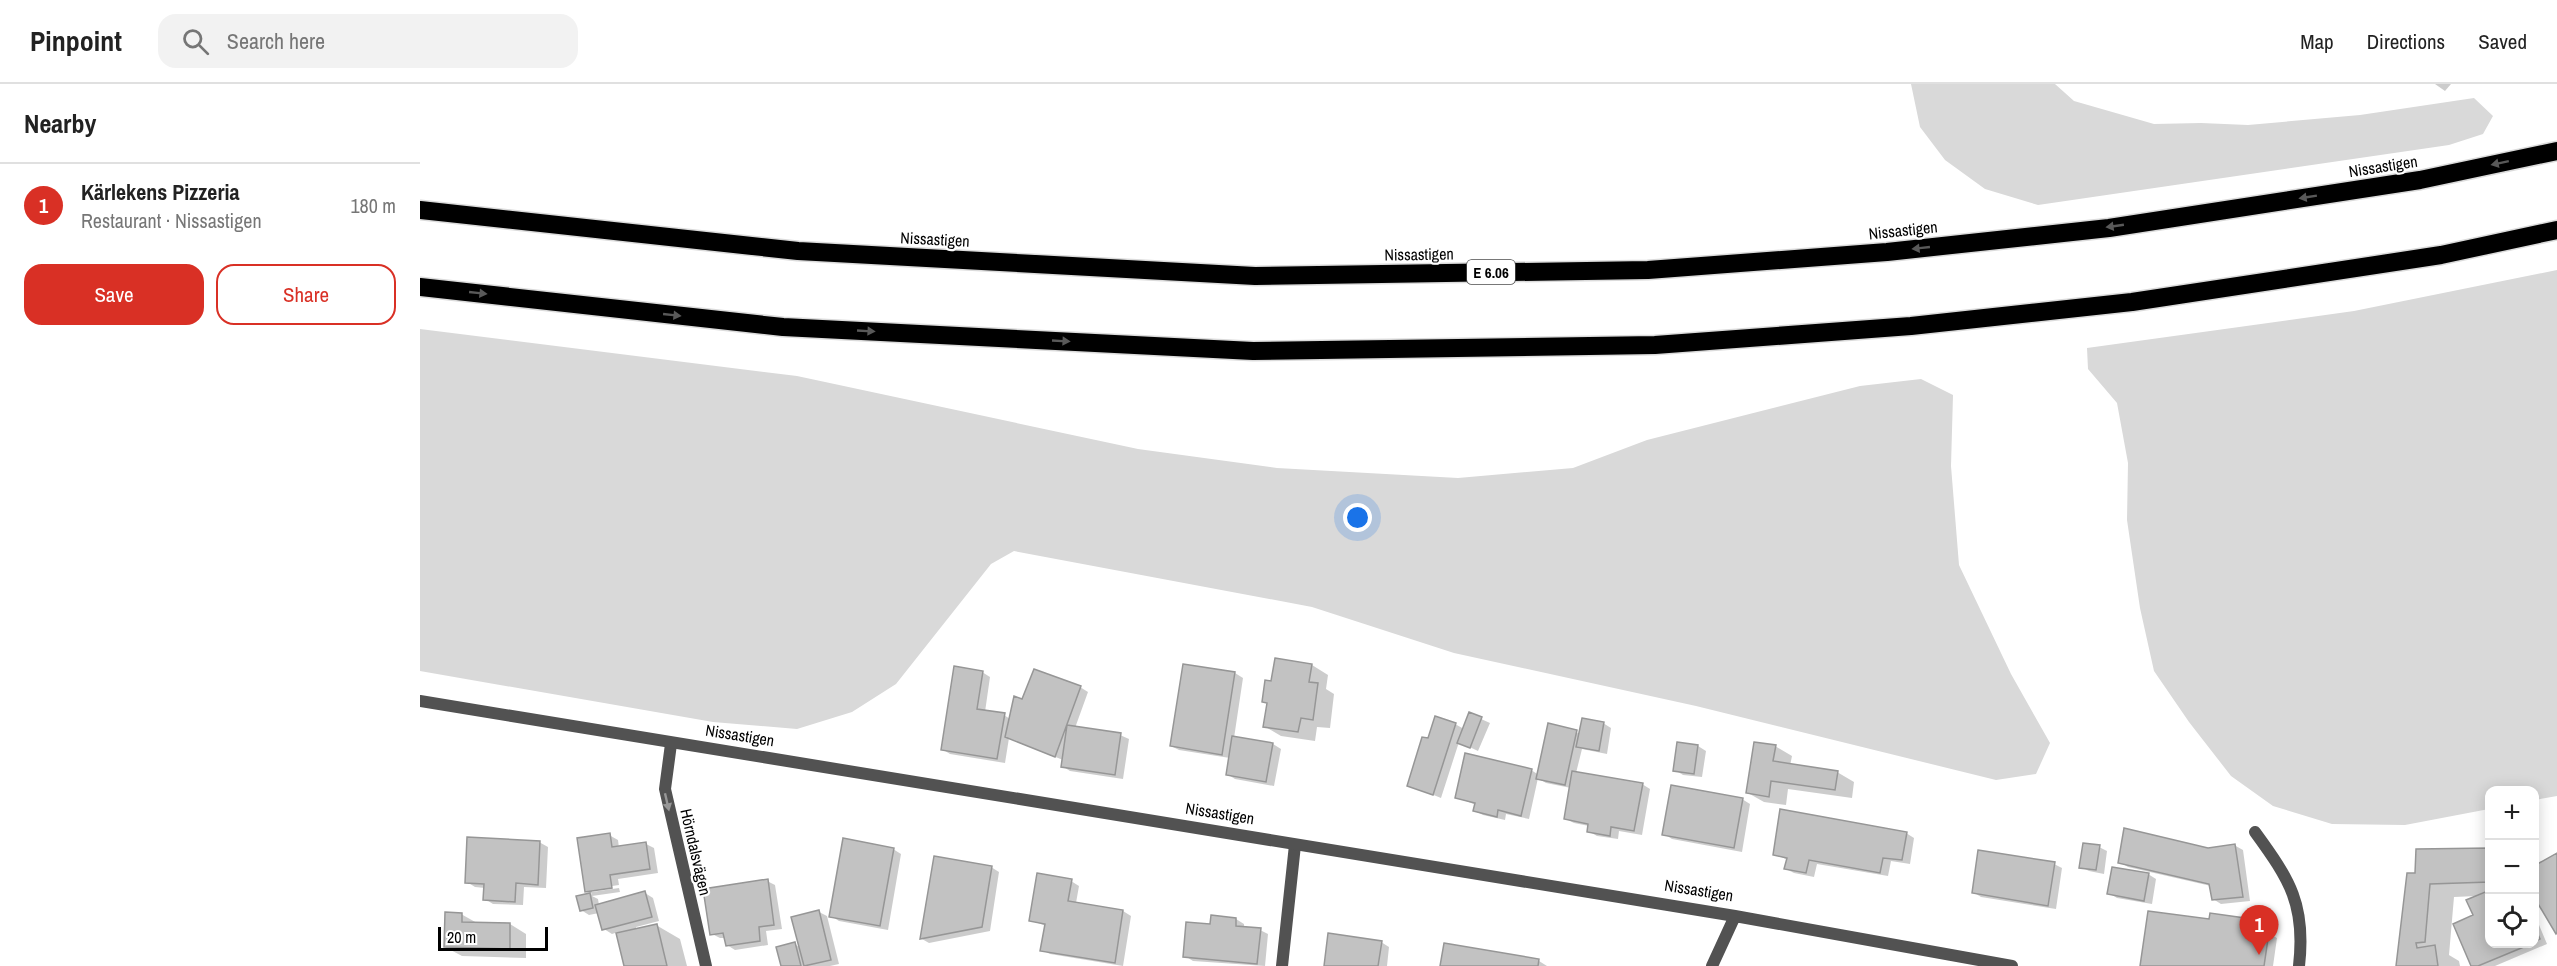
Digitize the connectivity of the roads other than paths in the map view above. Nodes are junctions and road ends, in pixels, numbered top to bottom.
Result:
1 (2557, 151) edge
2 (420, 210) edge
3 (2557, 230) edge
4 (420, 286) edge
5 (420, 701) edge
6 (671, 744) junction
7 (2255, 832) dead end
8 (1295, 845) junction
9 (1735, 916) junction
10 (706, 966) edge
11 (1282, 966) edge
12 (1712, 966) edge
13 (2012, 966) edge
14 (2299, 966) edge

1 -> 2 highway, Nissastigen / E 6.06
4 -> 3 highway
5 - 6 street, Nissastigen
6 - 8 street, Nissastigen
6 -> 10 street, Hörndalsvägen
7 - 14 street
8 - 9 street, Nissastigen
8 - 11 street
9 - 12 street
9 - 13 street, Nissastigen

